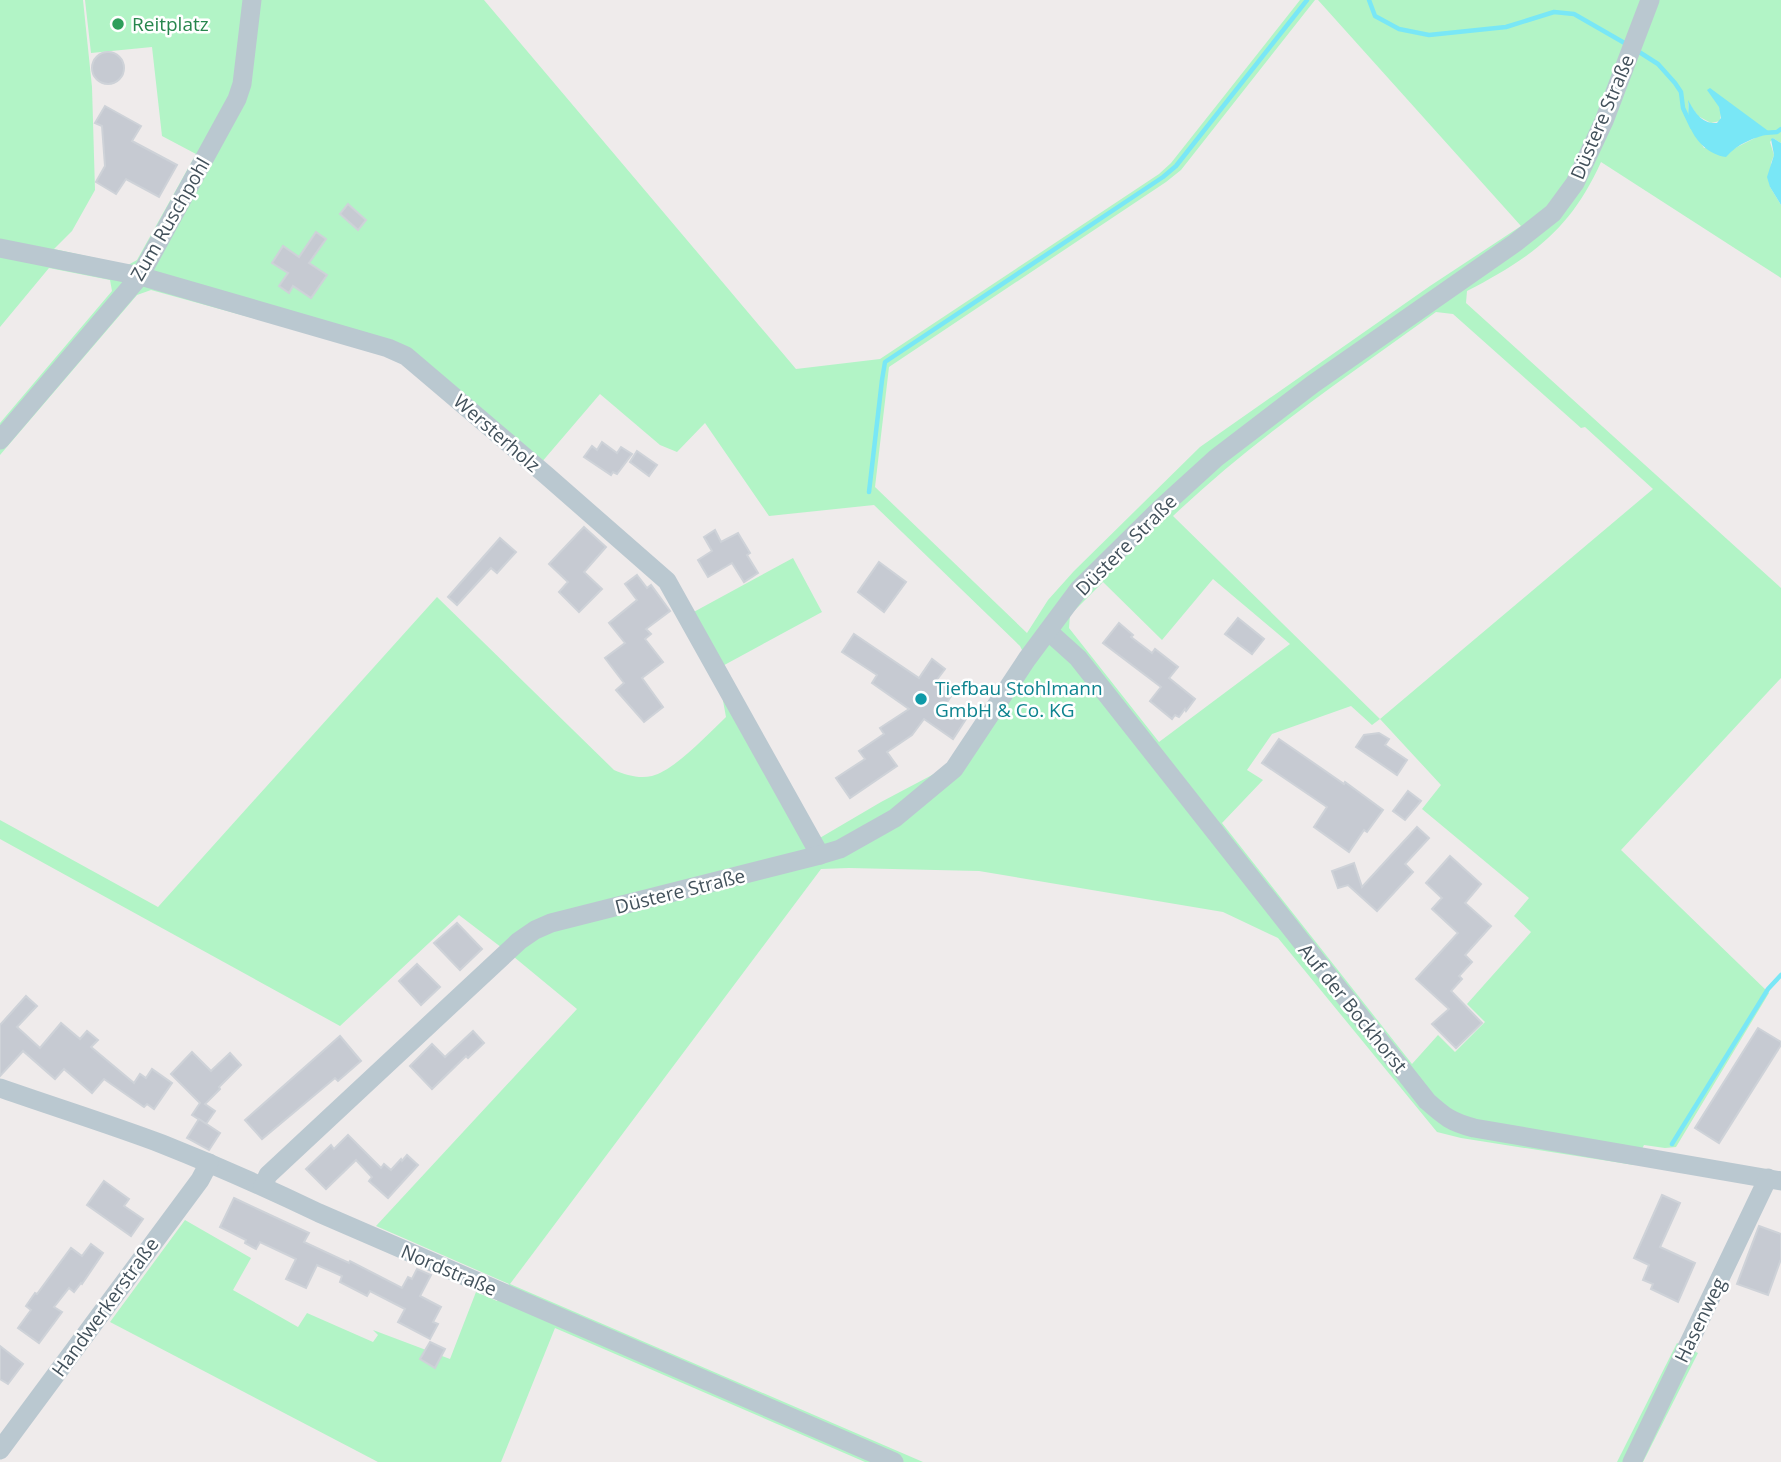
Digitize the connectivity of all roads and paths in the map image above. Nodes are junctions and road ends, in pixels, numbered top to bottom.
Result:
1 (252, 0) edge
2 (1650, 0) edge
3 (0, 248) edge
4 (140, 276) junction
5 (0, 440) edge
6 (1048, 631) junction
7 (820, 855) junction
8 (0, 1088) edge
9 (209, 1163) junction
10 (1774, 1180) edge
11 (262, 1186) junction
12 (0, 1450) edge
13 (894, 1462) edge
14 (1632, 1462) edge

1 - 4 street, Zum Ruschpohl
2 - 6 street, Düstere Straße
3 - 4 street, Wersterholz
4 - 5 street, Zum Ruschpohl
4 - 7 street, Wersterholz
6 - 7 street, Düstere Straße
6 - 10 street, Auf der Bockhorst
7 - 11 street, Düstere Straße
8 - 9 street, Nordstraße
9 - 11 street, Nordstraße
9 - 12 street, Handwerkerstraße
10 - 14 street, Hasenweg
11 - 13 street, Nordstraße

